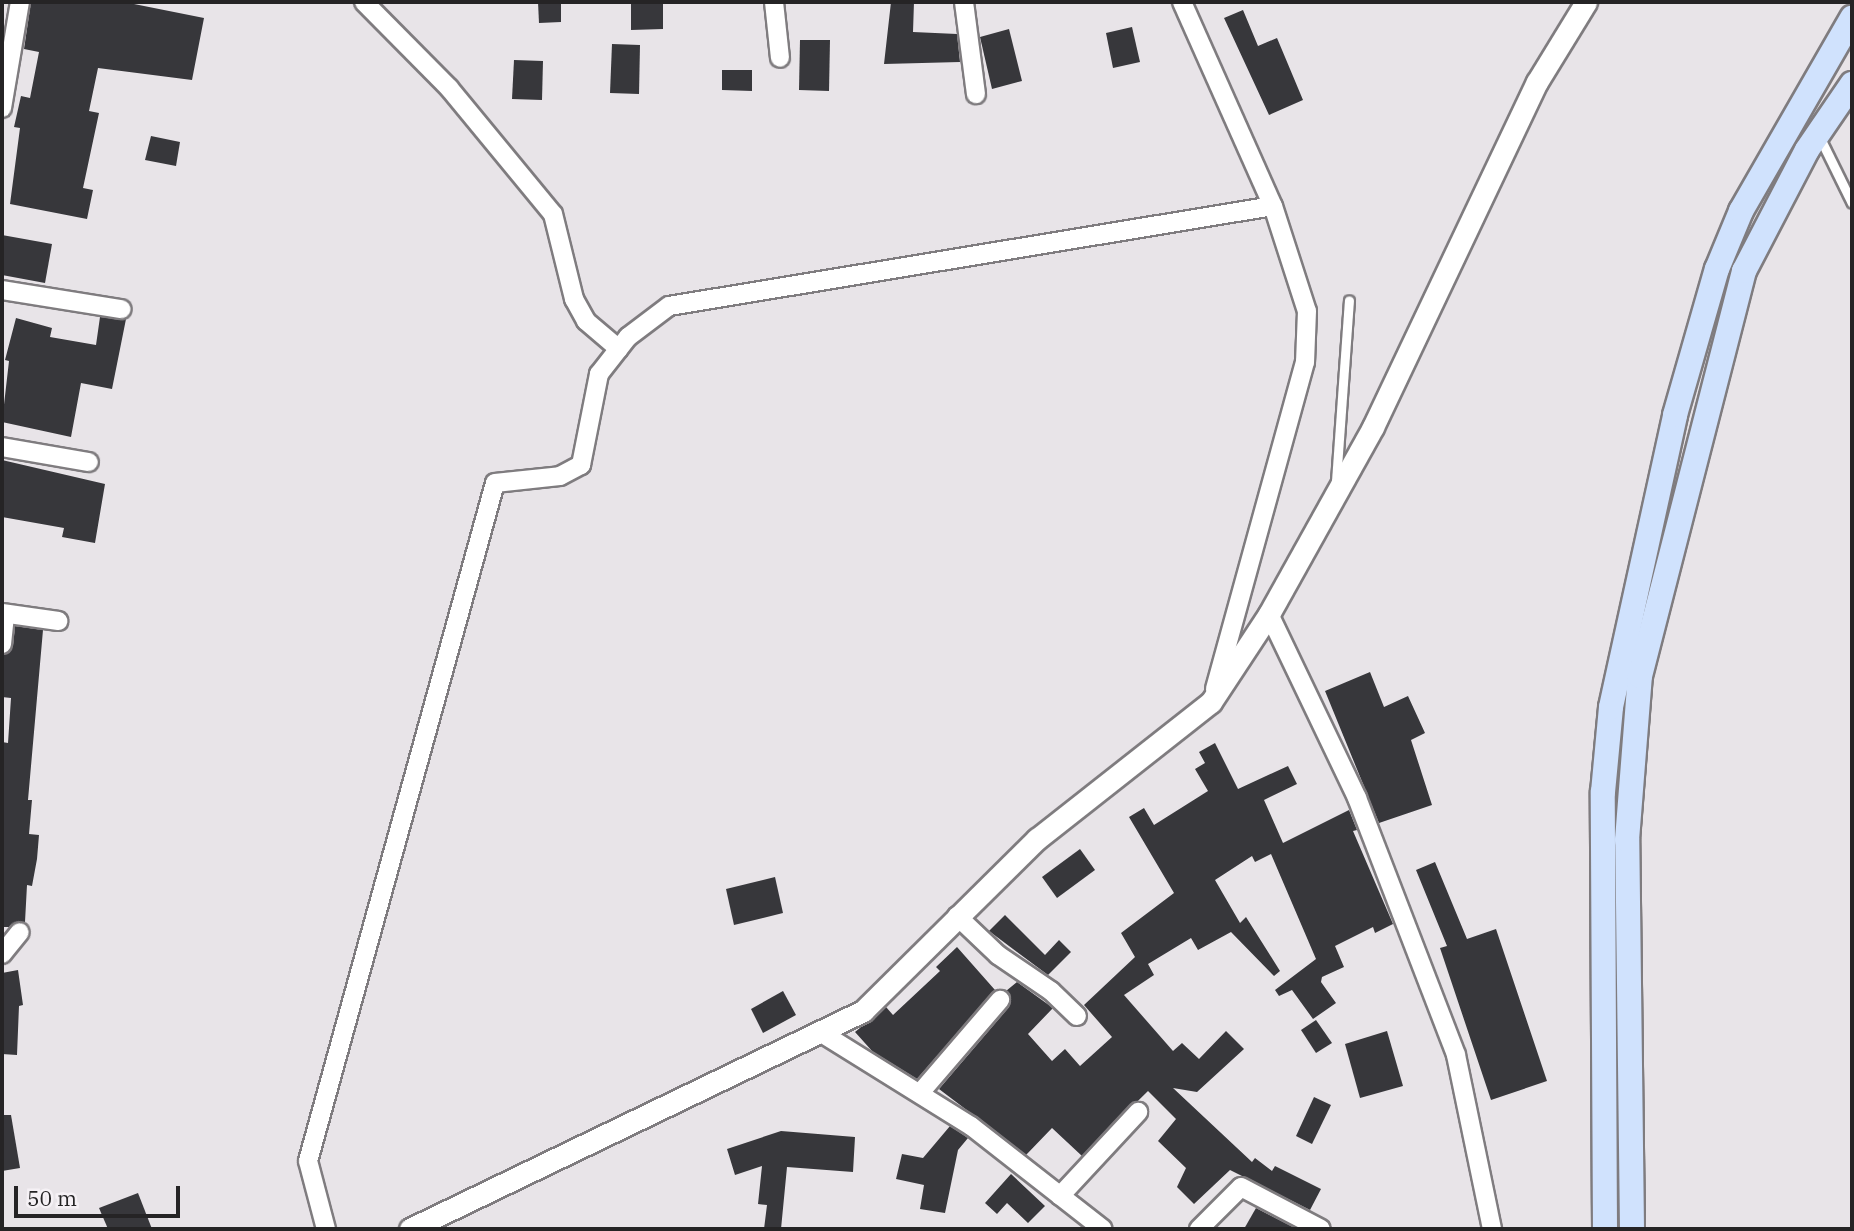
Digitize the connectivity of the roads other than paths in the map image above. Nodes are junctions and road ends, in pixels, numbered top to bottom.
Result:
1 (20, 2) edge
2 (364, 2) edge
3 (775, 2) edge
4 (964, 2) edge
5 (1182, 2) edge
6 (1586, 2) edge
7 (1852, 18) edge
8 (780, 58) dead end
9 (1852, 84) edge
10 (976, 93) dead end
11 (2, 108) edge
12 (1817, 133) junction
13 (1852, 204) edge
14 (1273, 206) junction
15 (2, 290) edge
16 (1349, 300) dead end
17 (121, 309) dead end
18 (619, 349) junction
19 (2, 447) edge
20 (89, 461) dead end
21 (1334, 497) junction
22 (3, 614) edge
23 (1269, 614) junction
24 (58, 621) dead end
25 (2, 644) edge
26 (1212, 702) junction
27 (957, 916) junction
28 (20, 932) dead end
29 (2, 954) edge
30 (1000, 999) dead end
31 (1077, 1016) dead end
32 (820, 1032) junction
33 (920, 1093) junction
34 (1138, 1112) dead end
35 (1060, 1196) junction
36 (326, 1229) edge
37 (410, 1229) edge
38 (1103, 1229) edge
39 (1199, 1229) edge
40 (1321, 1229) edge
41 (1492, 1229) edge
42 (1605, 1229) edge
43 (1632, 1229) edge

1 - 11 street
2 - 18 street
3 - 8 street
4 - 10 street
5 - 14 street
6 - 21 street
7 - 42 main road
9 - 12 main road
12 - 13 lane
12 - 43 main road
14 - 18 street
14 - 26 street
15 - 17 street
16 - 21 lane
18 - 36 street
19 - 20 street
21 - 23 street
22 - 24 street
22 - 25 street
23 - 26 street
23 - 41 street
26 - 27 street
27 - 31 street
27 - 32 street
28 - 29 street
30 - 33 street
32 - 33 street
32 - 37 street
33 - 35 street
34 - 35 street
35 - 38 street
39 - 40 street

